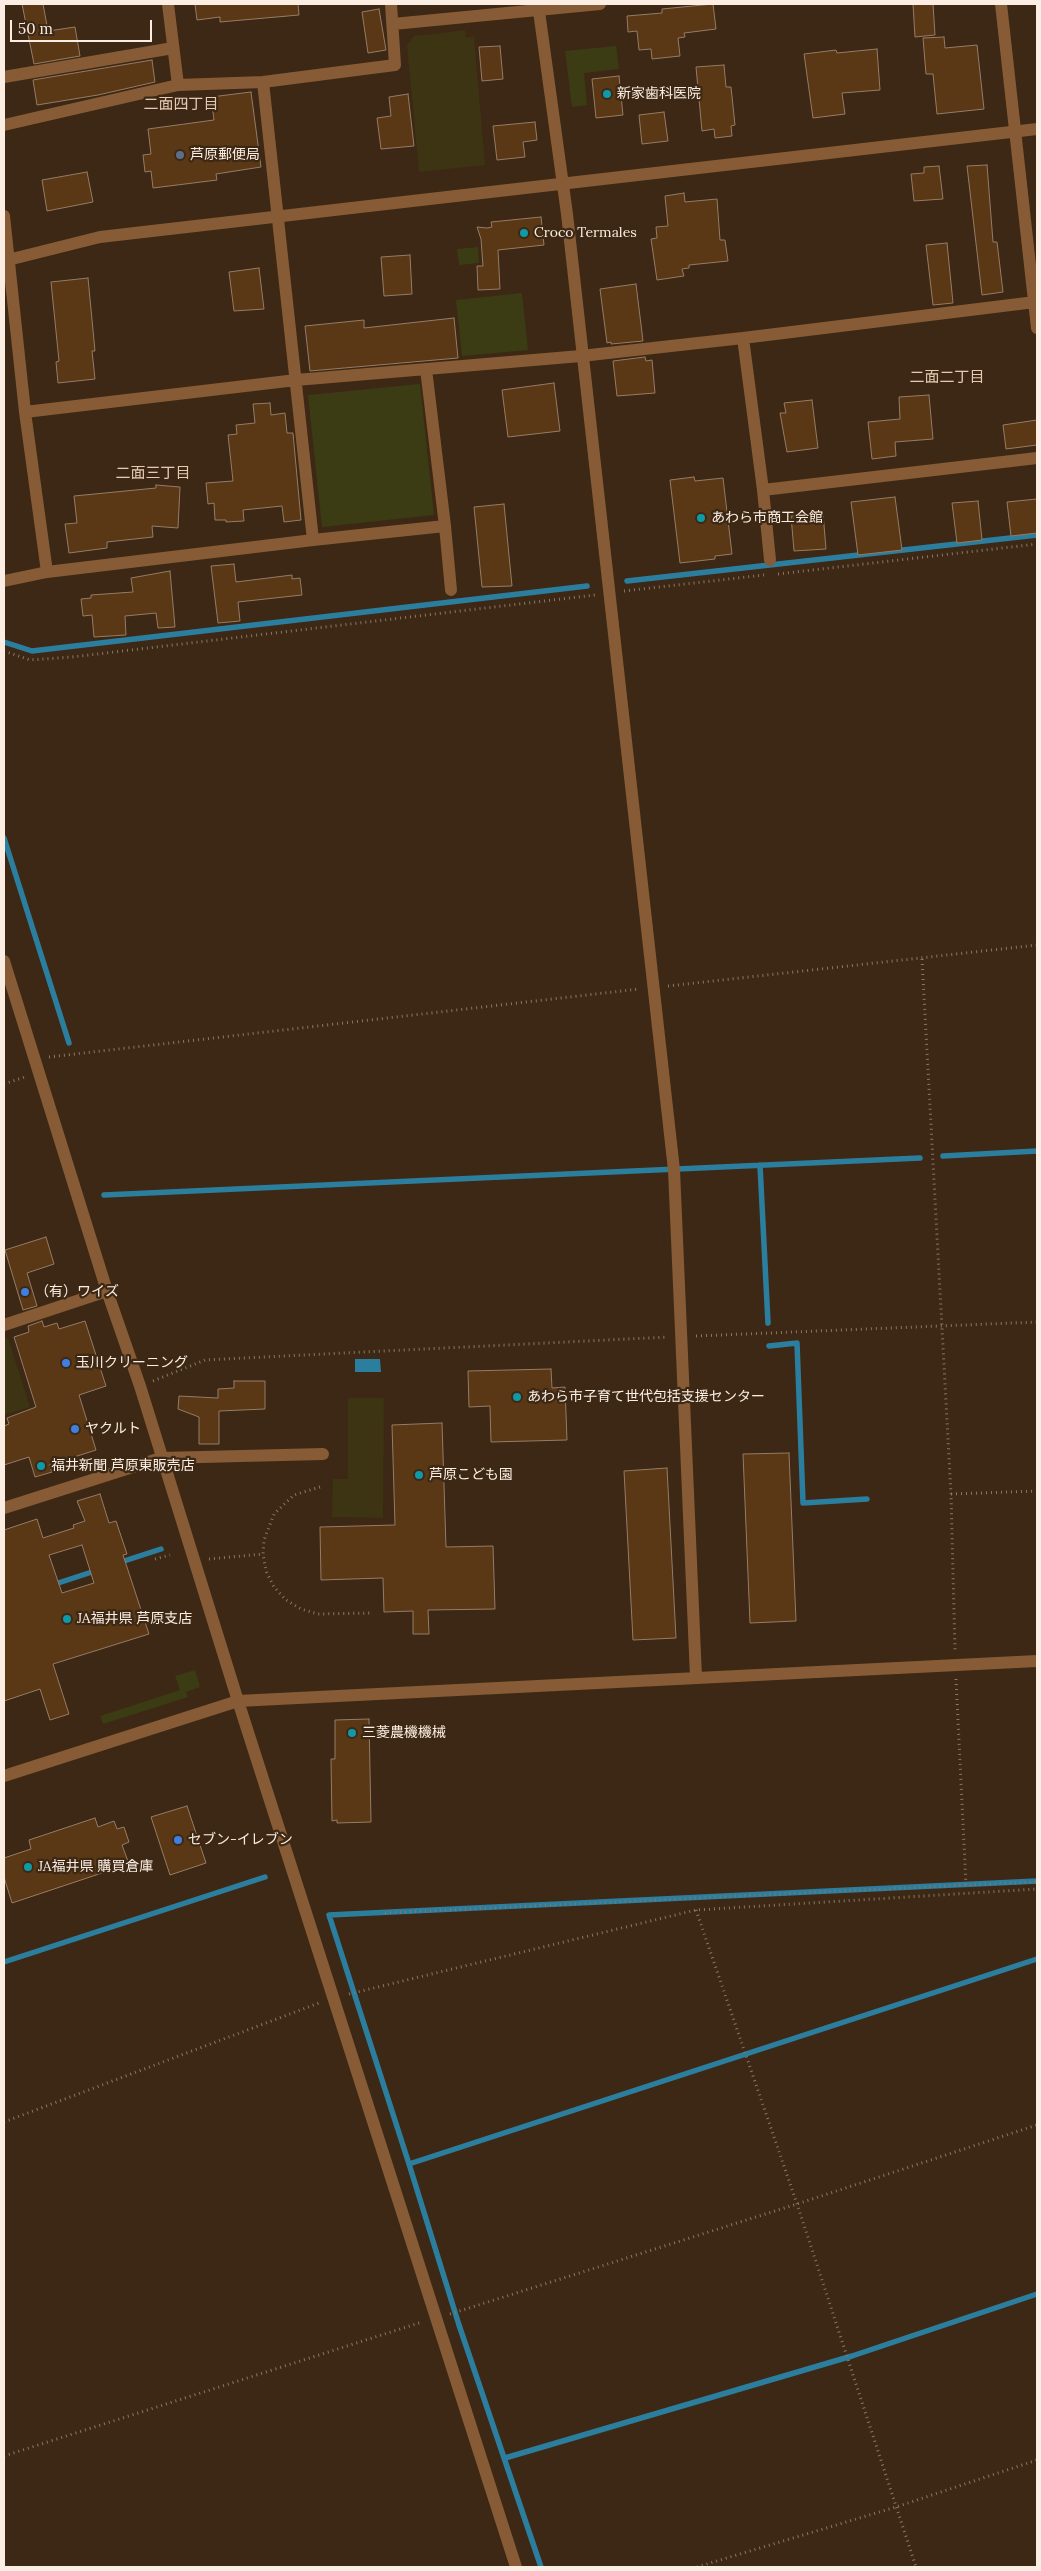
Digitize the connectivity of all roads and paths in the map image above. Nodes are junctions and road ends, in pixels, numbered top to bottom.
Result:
1 (168, 4) edge
2 (391, 4) edge
3 (600, 4) edge
4 (1000, 4) edge
5 (539, 7) edge
6 (393, 24) junction
7 (173, 48) junction
8 (4, 77) edge
9 (263, 82) junction
10 (178, 85) junction
11 (4, 125) edge
12 (1037, 129) edge
13 (1016, 132) junction
14 (562, 183) junction
15 (278, 214) junction
16 (4, 216) edge
17 (1033, 232) edge
18 (6, 260) edge
19 (1035, 302) junction
20 (1037, 328) edge
21 (743, 338) junction
22 (581, 356) junction
23 (426, 369) junction
24 (296, 380) junction
25 (25, 412) junction
26 (1037, 458) edge
27 (763, 490) junction
28 (445, 526) junction
29 (313, 540) junction
30 (1037, 544) edge
31 (770, 560) dead end
32 (47, 572) junction
33 (775, 574) dead end
34 (765, 575) dead end
35 (4, 581) edge
36 (452, 590) dead end
37 (610, 593) junction
38 (4, 651) edge
39 (1037, 945) edge
40 (922, 959) junction
41 (4, 961) edge
42 (655, 987) junction
43 (35, 1059) junction
44 (39, 1072) junction
45 (4, 1084) edge
46 (107, 1291) junction
47 (1037, 1322) edge
48 (4, 1325) edge
49 (942, 1326) junction
50 (682, 1337) junction
51 (140, 1386) junction
52 (323, 1454) dead end
53 (162, 1458) junction
54 (320, 1487) dead end
55 (1037, 1491) edge
56 (951, 1494) junction
57 (4, 1508) edge
58 (263, 1554) junction
59 (170, 1555) dead end
60 (155, 1560) dead end
61 (193, 1560) junction
62 (374, 1613) dead end
63 (1037, 1661) edge
64 (956, 1665) junction
65 (696, 1677) junction
66 (238, 1701) junction
67 (4, 1776) edge
68 (1037, 1882) edge
69 (966, 1885) junction
70 (1037, 1889) edge
71 (696, 1910) junction
72 (385, 1913) dead end
73 (333, 1998) junction
74 (4, 2122) edge
75 (1037, 2125) edge
76 (797, 2204) junction
77 (437, 2318) junction
78 (4, 2456) edge
79 (1037, 2460) edge
80 (896, 2507) junction
81 (516, 2567) edge
82 (697, 2567) edge
83 (916, 2567) edge

1 - 7 street
2 - 6 street
3 - 5 street
4 - 13 street
5 - 6 street
5 - 14 street
6 - 9 street
7 - 8 street
7 - 10 street
9 - 10 street
9 - 15 street
10 - 11 street
12 - 13 street
13 - 14 street
13 - 17 street
14 - 15 street
14 - 22 street
15 - 18 street
15 - 24 street
16 - 18 street
17 - 19 street
18 - 25 street
19 - 20 street
19 - 21 street
21 - 22 street
21 - 27 street
22 - 23 street
22 - 37 street
23 - 24 street
23 - 28 street
24 - 25 street
24 - 29 street
25 - 32 street
26 - 27 street
27 - 31 street
28 - 29 street
28 - 36 street
29 - 32 street
30 - 33 path
32 - 35 street
34 - 37 path
37 - 38 path
37 - 42 street
39 - 40 path
40 - 42 path
40 - 49 path
41 - 43 street
42 - 43 path
42 - 50 street
43 - 44 street
44 - 45 path
44 - 46 street
46 - 48 street
46 - 51 street
47 - 49 path
49 - 50 path
49 - 56 path
50 - 51 path
50 - 65 street
51 - 53 street
52 - 53 street
53 - 57 street
53 - 61 street
54 - 58 path
55 - 56 path
56 - 64 path
58 - 61 path
58 - 62 path
59 - 60 path
61 - 66 street
63 - 64 street
64 - 65 street
64 - 69 path
65 - 66 street
66 - 67 street
66 - 73 street
68 - 69 path
69 - 72 path
70 - 71 path
71 - 73 path
71 - 76 path
73 - 74 path
73 - 77 street
75 - 76 path
76 - 77 path
76 - 80 path
77 - 78 path
77 - 81 street
79 - 80 path
80 - 82 path
80 - 83 path

